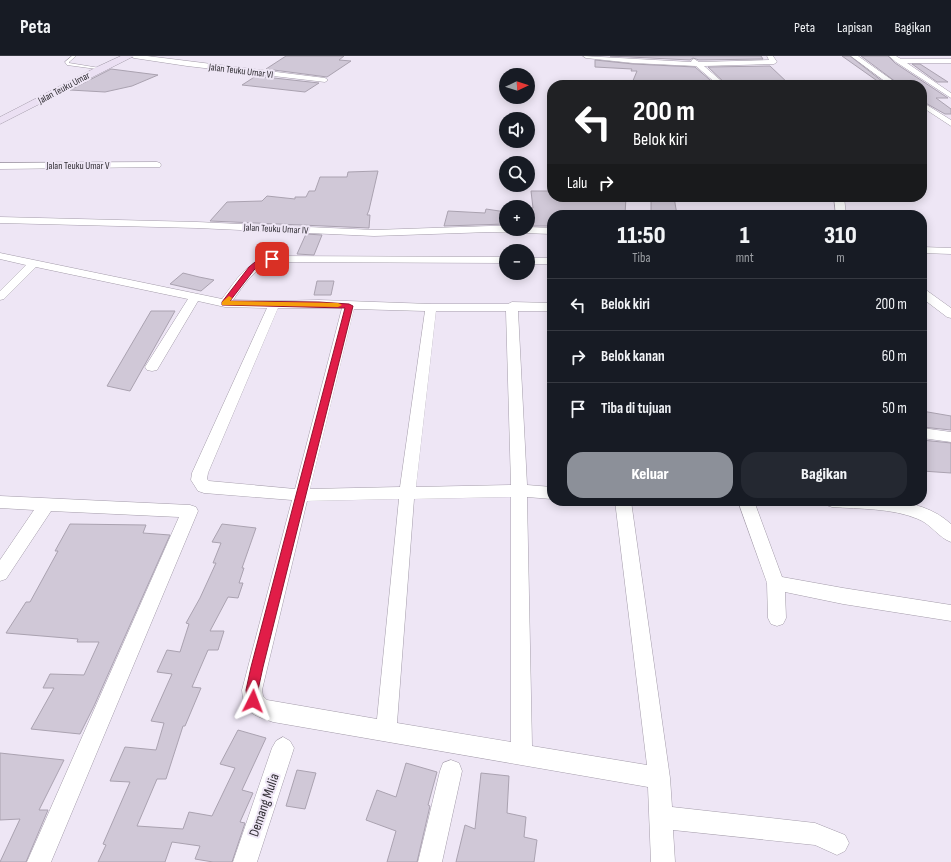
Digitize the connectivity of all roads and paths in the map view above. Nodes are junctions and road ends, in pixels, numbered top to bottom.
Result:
1 (74, 56) edge
2 (129, 56) edge
3 (134, 56) edge
4 (586, 56) edge
5 (689, 56) edge
6 (735, 56) edge
7 (770, 56) edge
8 (854, 56) edge
9 (892, 56) edge
10 (614, 58) edge
11 (898, 61) junction
12 (951, 61) edge
13 (934, 62) junction
14 (696, 64) junction
15 (741, 64) junction
16 (103, 69) junction
17 (945, 69) dead end
18 (325, 80) dead end
19 (716, 80) edge
20 (887, 80) edge
21 (925, 80) edge
22 (927, 81) edge
23 (949, 97) edge
24 (927, 107) edge
25 (951, 114) edge
26 (938, 115) junction
27 (0, 121) edge
28 (951, 124) edge
29 (0, 166) edge
30 (156, 166) dead end
31 (0, 220) edge
32 (547, 231) edge
33 (927, 250) edge
34 (951, 251) edge
35 (0, 256) edge
36 (499, 260) edge
37 (535, 261) edge
38 (547, 261) edge
39 (33, 264) junction
40 (927, 296) edge
41 (0, 297) edge
42 (194, 298) junction
43 (225, 303) junction
44 (274, 305) junction
45 (349, 306) junction
46 (512, 306) junction
47 (547, 307) edge
48 (431, 308) junction
49 (951, 314) edge
50 (152, 367) dead end
51 (927, 435) edge
52 (951, 437) edge
53 (519, 491) junction
54 (407, 493) junction
55 (547, 493) edge
56 (300, 495) junction
57 (0, 502) edge
58 (46, 505) junction
59 (624, 506) edge
60 (748, 506) edge
61 (890, 506) edge
62 (951, 535) edge
63 (0, 574) edge
64 (776, 583) junction
65 (951, 613) edge
66 (777, 618) dead end
67 (386, 731) junction
68 (284, 748) dead end
69 (522, 755) junction
70 (451, 771) dead end
71 (659, 778) junction
72 (661, 817) junction
73 (837, 842) dead end
74 (39, 862) edge
75 (245, 862) edge
76 (430, 862) edge
77 (664, 862) edge

1 - 16 lane
2 - 16 street, Jalan Teuku Umar
3 - 18 street, Jalan Teuku Umar VI
4 - 10 street
5 - 14 street
6 - 15 street
7 - 15 street
8 - 20 street
9 - 11 street
10 - 14 street
11 - 13 street
11 - 21 street
12 - 13 street
13 - 17 street
14 - 15 street
14 - 19 street
16 - 27 street, Jalan Teuku Umar
22 - 23 street
24 - 26 street
25 - 26 street
26 - 28 street
29 - 30 street, Jalan Teuku Umar V
31 - 32 street, Jalan Teuku Umar IV
33 - 34 street
35 - 39 street
36 - 43 street
37 - 38 street
39 - 41 street
39 - 42 street
40 - 49 street
42 - 43 street
42 - 50 street
43 - 44 street
44 - 45 street
44 - 56 street
45 - 48 street
45 - 56 street
46 - 47 street
46 - 48 street
46 - 53 street
48 - 54 street
51 - 52 street
53 - 54 street
53 - 55 street
53 - 69 street
54 - 56 street
54 - 67 street
56 - 67 street
57 - 58 street
58 - 63 street
58 - 74 street
59 - 71 street
60 - 64 street
61 - 62 street
64 - 65 street
64 - 66 street
67 - 69 street
68 - 75 street, Demang Mulia
69 - 71 street
70 - 76 street
71 - 72 street
72 - 73 street
72 - 77 street

